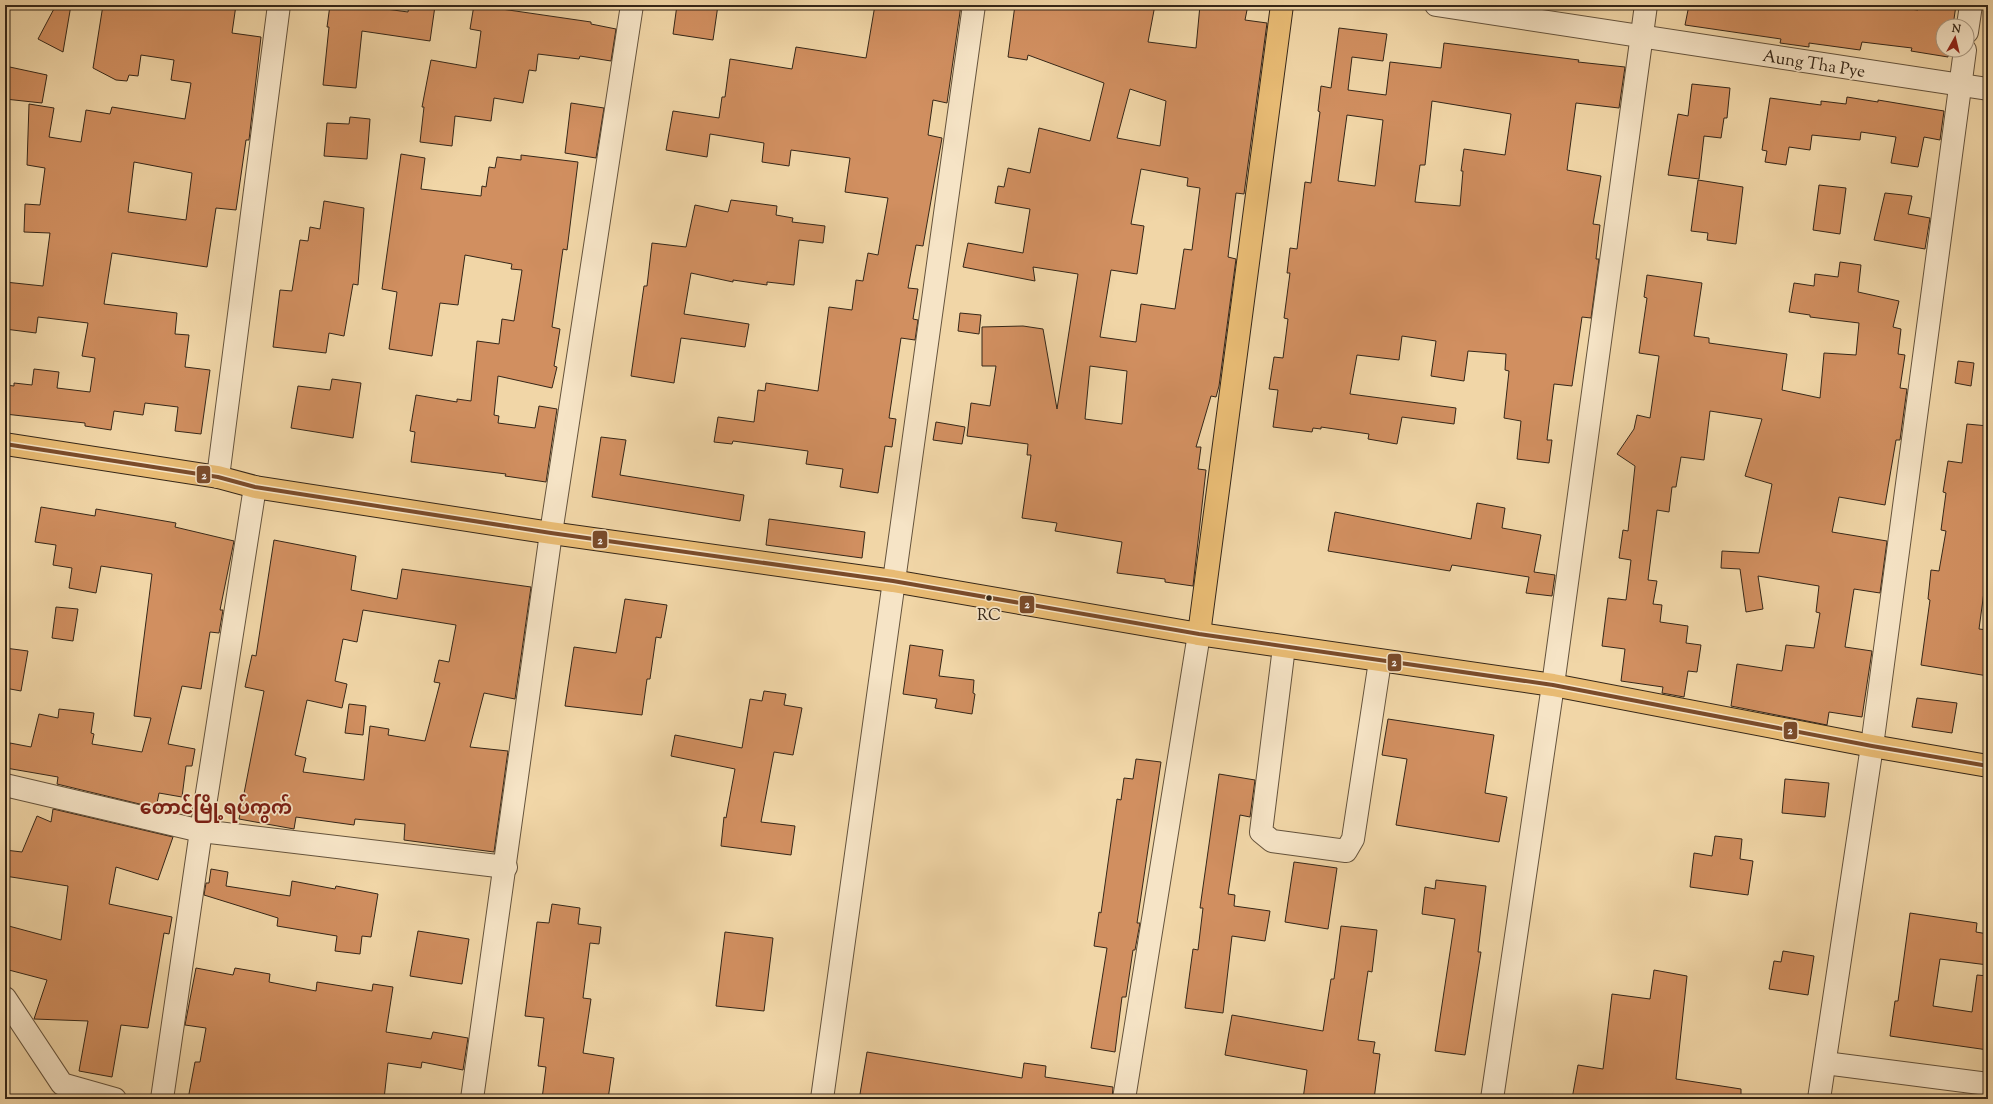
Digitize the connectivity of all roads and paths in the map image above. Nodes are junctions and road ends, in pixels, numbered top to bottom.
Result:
1 (279, 5) edge
2 (632, 5) edge
3 (974, 5) edge
4 (1282, 5) edge
5 (1436, 5) edge
6 (1646, 5) edge
7 (1971, 5) edge
8 (1969, 18) edge
9 (1641, 36) junction
10 (1964, 58) edge
11 (1960, 85) junction
12 (1988, 89) edge
13 (5, 444) edge
14 (218, 477) junction
15 (255, 487) junction
16 (551, 533) junction
17 (893, 582) junction
18 (1199, 634) junction
19 (1284, 647) junction
20 (1380, 661) junction
21 (1553, 685) junction
22 (1872, 746) junction
23 (1988, 766) edge
24 (6, 785) edge
25 (201, 831) junction
26 (506, 867) junction
27 (5, 998) edge
28 (1825, 1063) junction
29 (1988, 1084) edge
30 (115, 1099) edge
31 (162, 1099) edge
32 (472, 1099) edge
33 (822, 1099) edge
34 (1124, 1099) edge
35 (1492, 1099) edge
36 (1819, 1099) edge

1 - 14 street
2 - 16 street
3 - 17 street
4 - 18 main road
5 - 9 street, Aung Tha Pye
6 - 9 street
7 - 8 street
9 - 11 street, Aung Tha Pye
9 - 21 street
10 - 11 street
11 - 12 street, Aung Tha Pye
11 - 22 street
13 - 14 main road
14 - 15 main road
15 - 16 main road
15 - 25 street
16 - 17 main road
16 - 26 street
17 - 18 main road
17 - 33 street
18 - 19 main road
18 - 34 street
19 - 20 main road
19 - 20 street
20 - 21 main road
21 - 22 main road
21 - 35 street
22 - 23 main road
22 - 28 street
24 - 25 street
25 - 26 street
25 - 31 street
26 - 32 street
27 - 30 street
28 - 29 street
28 - 36 street

